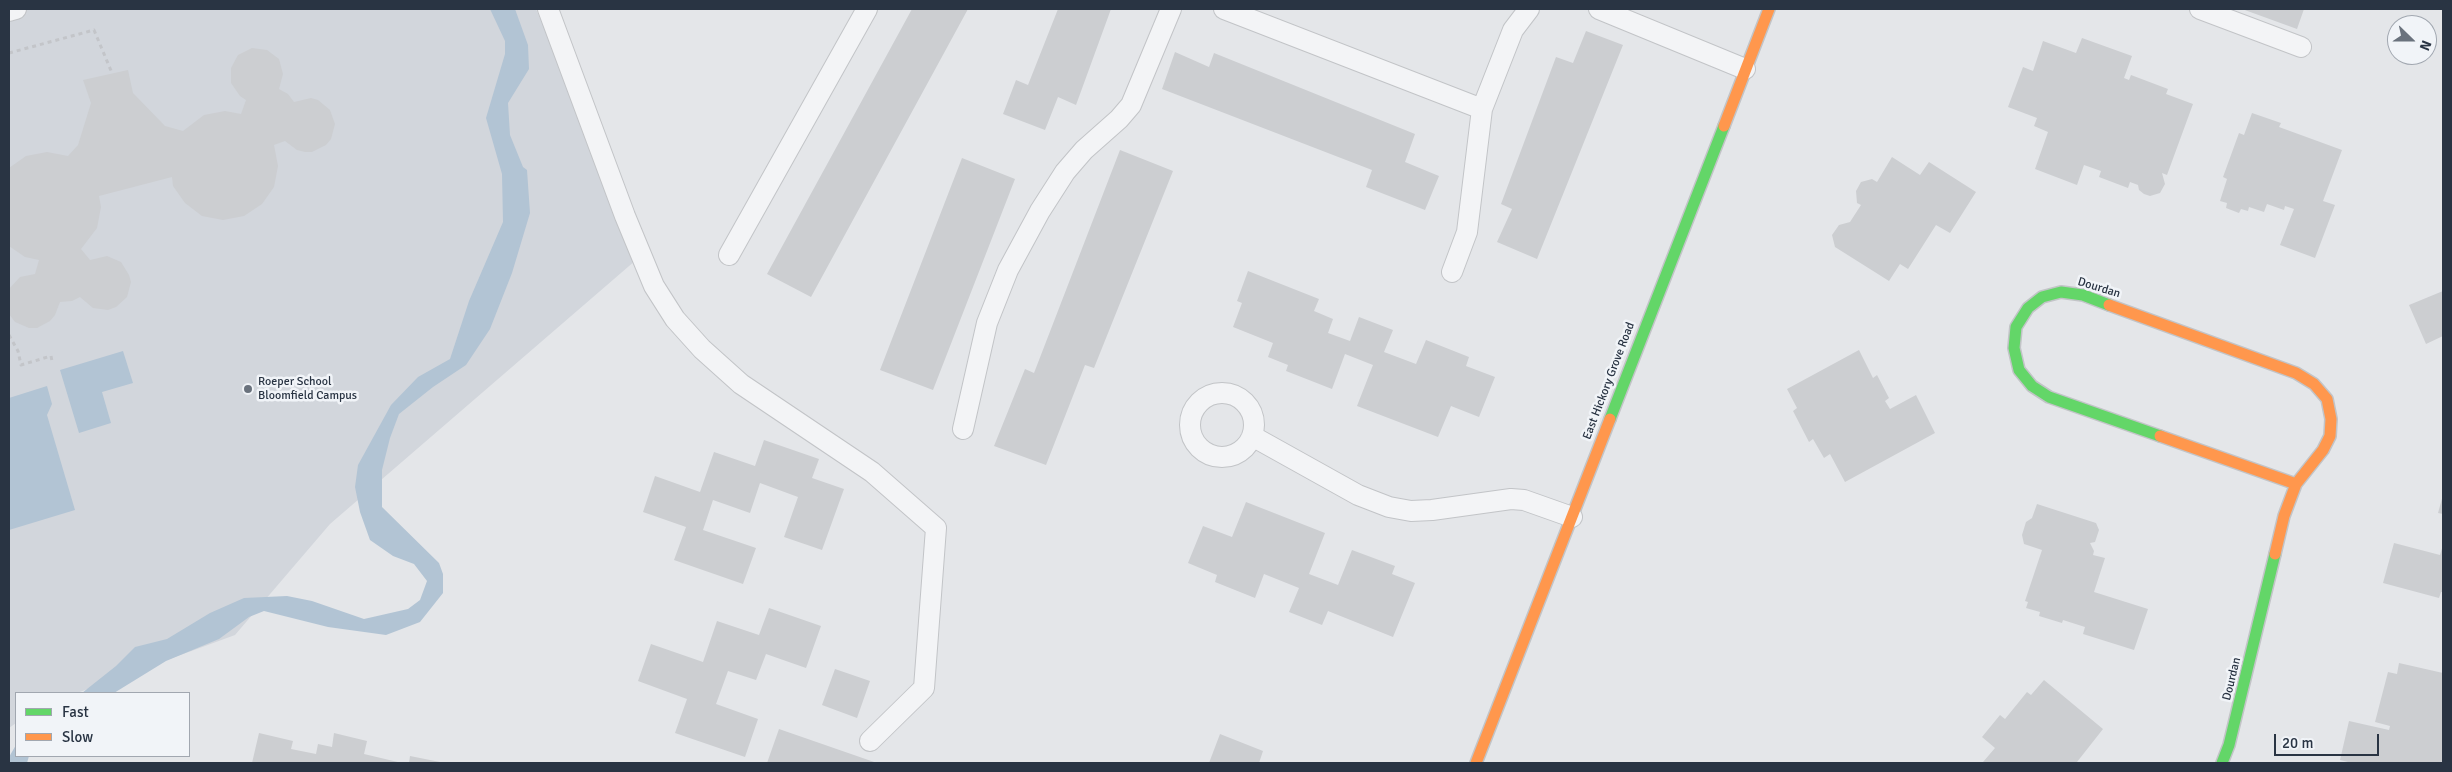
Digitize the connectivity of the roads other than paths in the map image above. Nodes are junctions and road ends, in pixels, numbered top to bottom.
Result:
1 (16, 9) edge
2 (548, 9) edge
3 (867, 9) edge
4 (1171, 9) edge
5 (1224, 9) edge
6 (1529, 9) edge
7 (1599, 9) edge
8 (1768, 9) edge
9 (2200, 9) edge
10 (9, 11) edge
11 (2301, 47) dead end
12 (1745, 69) junction
13 (1482, 109) junction
14 (729, 256) dead end
15 (1452, 272) dead end
16 (963, 429) dead end
17 (1252, 436) dead end
18 (2296, 484) junction
19 (1572, 517) junction
20 (870, 740) dead end
21 (1476, 763) edge
22 (2222, 763) edge

1 - 10 lane
2 - 20 lane
3 - 14 lane
4 - 16 lane
5 - 13 lane
6 - 13 lane
7 - 12 lane
8 - 12 street, East Hickory Grove Road
9 - 11 lane
12 - 19 street, East Hickory Grove Road
13 - 15 lane
17 - 19 lane
18 - 18 street, Dourdan
18 - 22 street, Dourdan
19 - 21 street, East Hickory Grove Road

